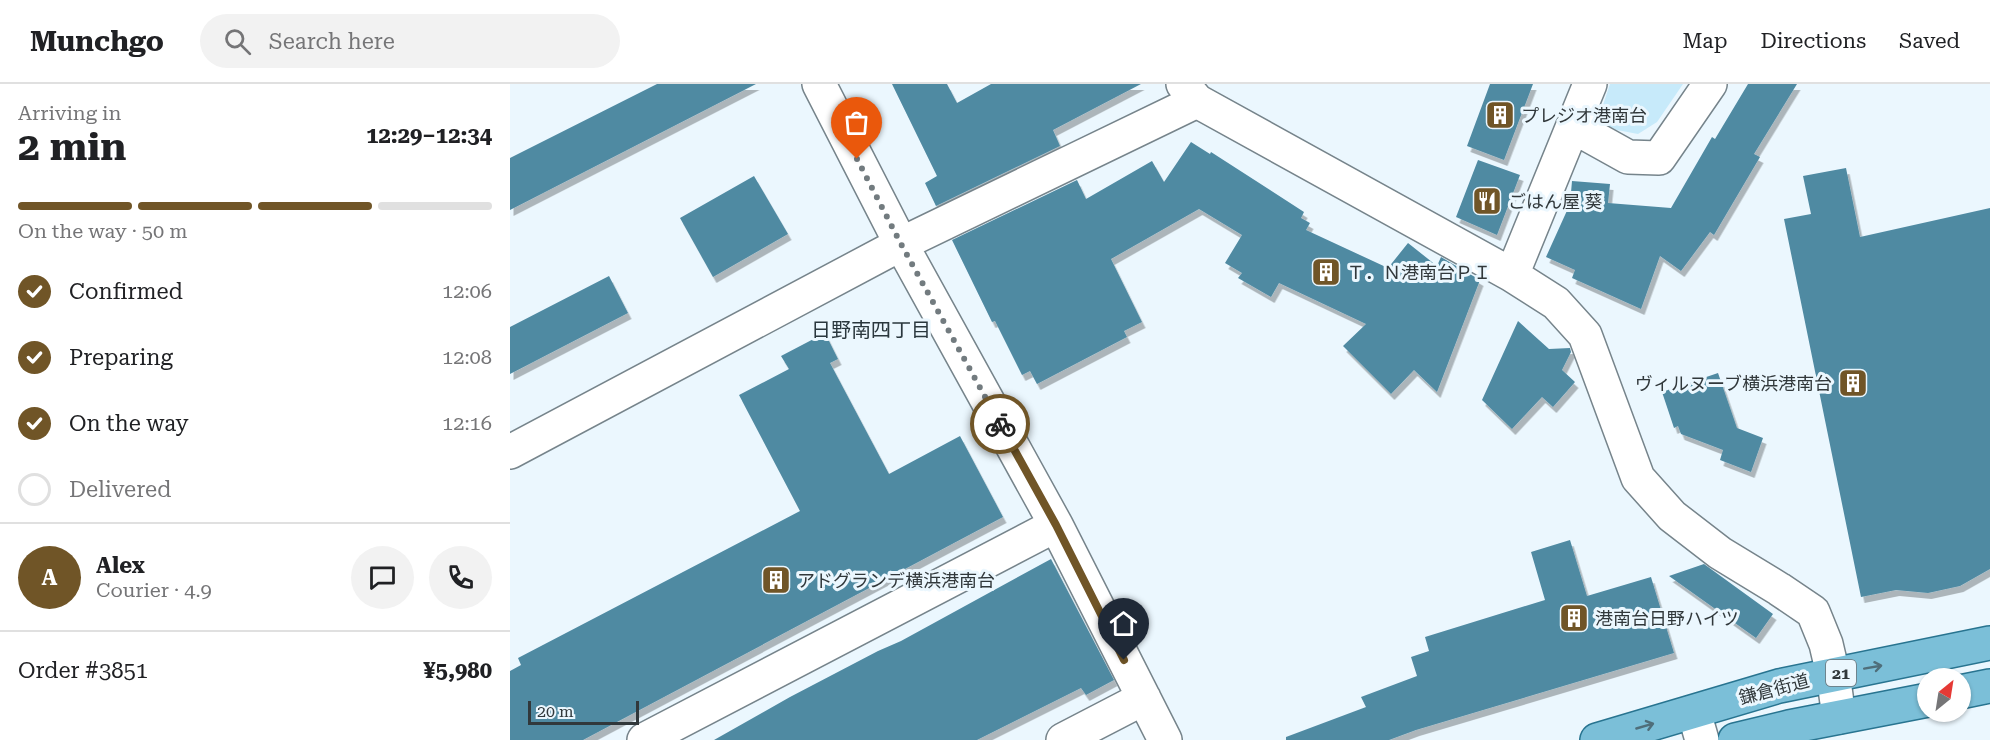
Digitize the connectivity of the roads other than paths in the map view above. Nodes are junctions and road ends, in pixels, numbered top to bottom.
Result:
1 (819, 84) edge
2 (1590, 84) edge
3 (1710, 84) edge
4 (1190, 93) edge
5 (1574, 127) junction
6 (901, 244) junction
7 (1512, 275) junction
8 (510, 452) edge
9 (1056, 525) junction
10 (1990, 643) edge
11 (1833, 674) junction
12 (1990, 686) edge
13 (1971, 690) edge
14 (1144, 698) junction
15 (1917, 702) edge
16 (1839, 717) junction
17 (1698, 726) edge
18 (644, 740) edge
19 (1062, 740) edge
20 (1165, 740) edge
21 (1597, 740) edge
22 (1735, 740) edge

1 - 6 street
2 - 5 street
3 - 5 street
4 - 6 street
4 - 7 street
5 - 7 street
6 - 8 street
6 - 9 street
7 - 11 street
9 - 14 street
9 - 18 street
11 -> 10 main road, 鎌倉街道 / 21
11 - 16 street
11 - 17 main road, 鎌倉街道 / 21
12 - 13 main road
14 - 19 street
14 - 20 street
15 - 16 main road
16 - 22 main road
21 -> 17 main road, 鎌倉街道 / 21

